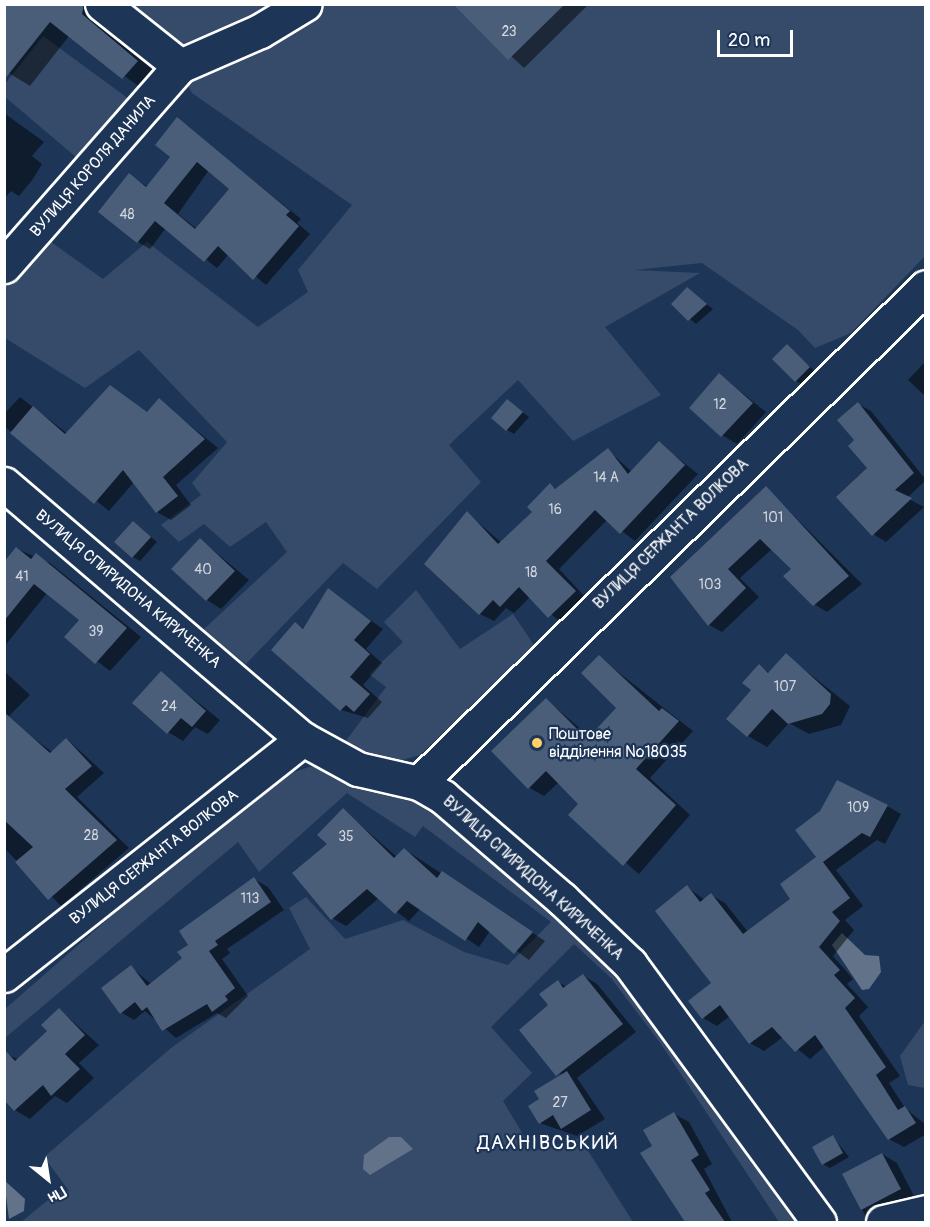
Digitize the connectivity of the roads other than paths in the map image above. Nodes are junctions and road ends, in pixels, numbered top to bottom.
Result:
1 (102, 4) edge
2 (305, 4) edge
3 (180, 66) junction
4 (4, 266) edge
5 (926, 287) edge
6 (4, 484) edge
7 (303, 739) junction
8 (419, 783) junction
9 (4, 975) edge
10 (926, 1212) edge
11 (819, 1222) edge
12 (883, 1222) edge

1 - 3 street
2 - 3 street
3 - 4 street, ВУЛИЦЯ КОРОЛЯ ДАНИЛА
5 - 8 street, ВУЛИЦЯ СЕРЖАНТА ВОЛКОВА
6 - 7 street, ВУЛИЦЯ СПИРИДОНА КИРИЧЕНКА
7 - 8 street, ВУЛИЦЯ СПИРИДОНА КИРИЧЕНКА
7 - 9 street, ВУЛИЦЯ СЕРЖАНТА ВОЛКОВА
8 - 11 street, ВУЛИЦЯ СПИРИДОНА КИРИЧЕНКА
10 - 12 street

